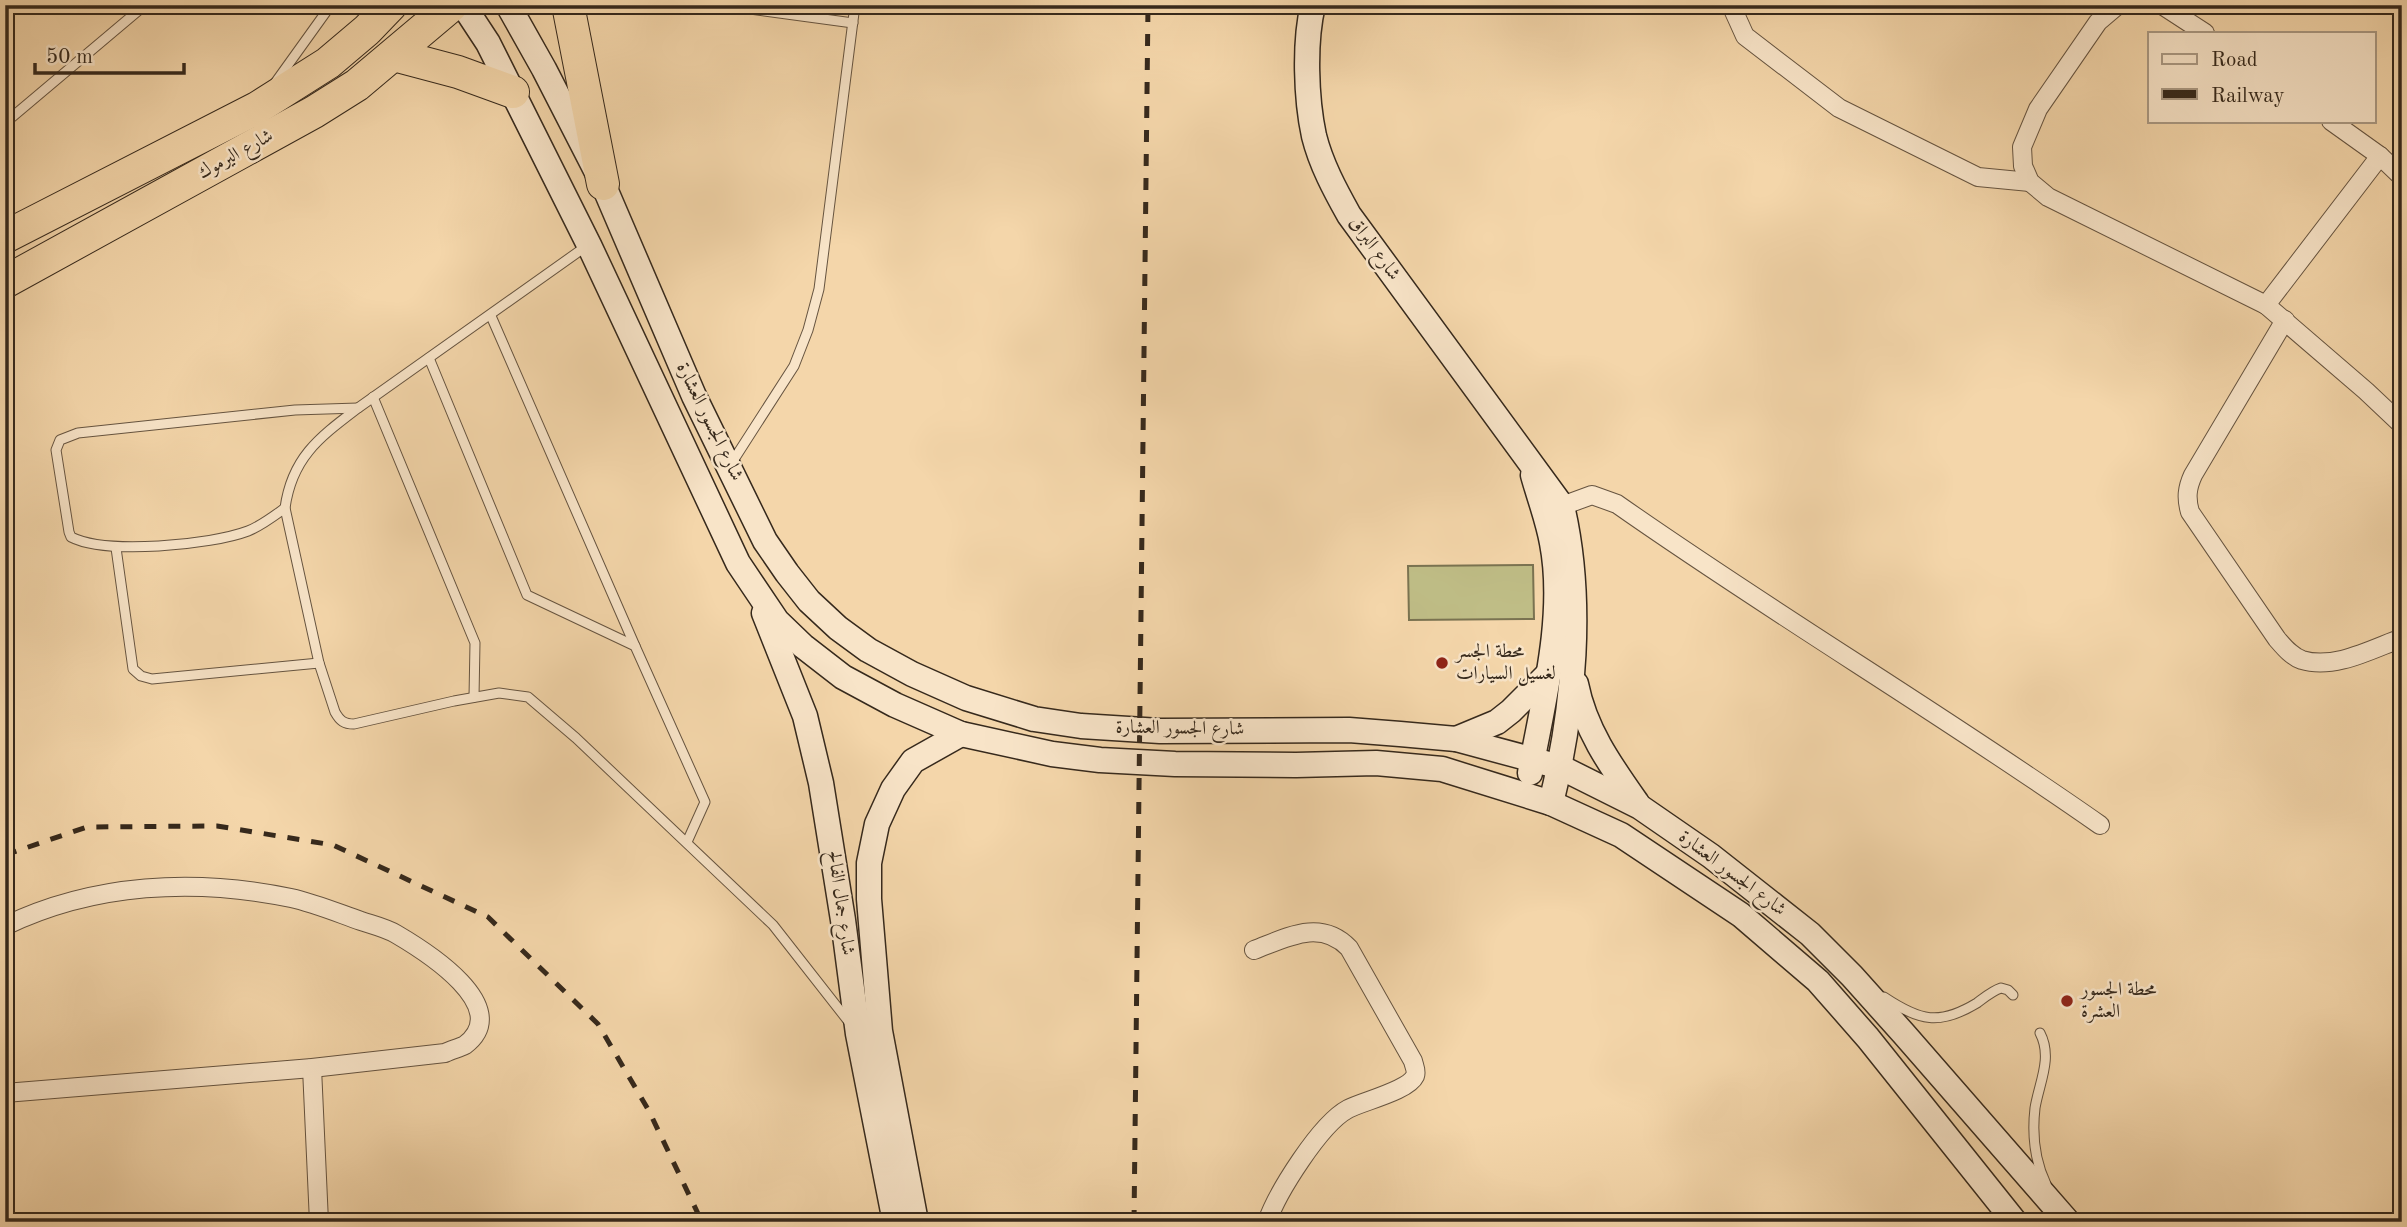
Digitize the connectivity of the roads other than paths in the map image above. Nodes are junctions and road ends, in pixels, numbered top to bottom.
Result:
1 (145, 5) edge
2 (331, 5) edge
3 (391, 5) edge
4 (452, 5) edge
5 (463, 5) edge
6 (508, 5) edge
7 (568, 5) edge
8 (721, 5) edge
9 (855, 5) edge
10 (1731, 5) edge
11 (2118, 5) edge
12 (2162, 5) edge
13 (1312, 7) edge
14 (853, 23) junction
15 (2203, 32) edge
16 (394, 55) junction
17 (513, 92) junction
18 (257, 107) junction
19 (2332, 122) edge
20 (5, 123) edge
21 (2380, 156) junction
22 (2402, 177) edge
23 (2030, 182) junction
24 (603, 184) junction
25 (5, 237) edge
26 (589, 244) junction
27 (5, 282) edge
28 (2266, 305) junction
29 (491, 316) junction
30 (2285, 320) junction
31 (429, 358) junction
32 (373, 397) junction
33 (358, 408) junction
34 (2402, 425) edge
35 (1528, 457) junction
36 (730, 466) junction
37 (1562, 506) junction
38 (285, 508) junction
39 (116, 548) junction
40 (757, 593) junction
41 (2402, 638) edge
42 (635, 646) junction
43 (319, 663) junction
44 (1572, 664) junction
45 (1548, 674) junction
46 (474, 697) junction
47 (961, 734) junction
48 (1456, 739) junction
49 (1533, 759) junction
50 (1560, 767) junction
51 (1523, 793) junction
52 (1551, 803) junction
53 (1640, 807) junction
54 (2100, 825) dead end
55 (687, 842) junction
56 (5, 926) edge
57 (1254, 950) dead end
58 (1852, 976) junction
59 (2013, 995) dead end
60 (2040, 1033) dead end
61 (858, 1034) junction
62 (312, 1068) junction
63 (5, 1093) edge
64 (2063, 1216) edge
65 (319, 1222) edge
66 (895, 1222) edge
67 (916, 1222) edge
68 (1267, 1222) edge
69 (2015, 1222) edge

1 - 20 lane
2 - 18 lane
3 - 18 highway, شارع اليرموك
4 - 16 highway, شارع اليرموك
5 - 17 main road, شارع الجسور العشارة
6 - 24 main road, شارع الجسور العشارة
7 - 24 highway
8 - 14 lane
9 - 14 lane
10 - 23 street
11 - 23 street
12 - 15 street
13 - 35 main road, شارع البراق
14 - 36 lane
16 - 17 highway
16 - 27 highway, شارع اليرموك
17 - 26 main road, شارع الجسور العشارة
18 - 25 highway, شارع اليرموك
19 - 21 street
21 - 22 street
21 - 28 street
23 - 28 street
24 - 36 main road, شارع الجسور العشارة
26 - 29 lane
26 - 40 main road, شارع الجسور العشارة
28 - 30 street
29 - 31 lane
29 - 42 lane
30 - 34 street
30 - 41 street
31 - 32 lane
31 - 42 lane
32 - 33 lane
32 - 46 lane
33 - 38 lane
33 - 39 lane
35 - 37 main road, شارع البراق
35 - 45 main road, شارع البراق
36 - 48 main road, شارع الجسور العشارة
37 - 44 main road, شارع البراق
37 - 54 street
38 - 39 lane
38 - 43 lane
39 - 43 lane
40 - 47 main road, شارع الجسور العشارة
40 - 61 main road, شارع جمال الفالح
42 - 55 lane
43 - 46 lane
44 - 50 main road, شارع البراق
44 - 53 main road
45 - 48 main road
45 - 49 main road, شارع البراق
46 - 55 lane
47 - 51 main road, شارع الجسور العشارة
47 - 67 main road, شارع جمال الفالح
48 - 49 main road, شارع الجسور العشارة
49 - 50 main road, شارع الجسور العشارة
49 - 51 main road, شارع البراق
50 - 52 main road, شارع البراق
50 - 53 main road, شارع الجسور العشارة
51 - 52 main road, شارع الجسور العشارة
52 - 69 main road, شارع الجسور العشارة
53 - 58 main road, شارع الجسور العشارة
55 - 61 lane
56 - 62 street
57 - 68 street
58 - 59 lane
58 - 64 main road, شارع الجسور العشارة
60 - 64 lane
61 - 66 main road, شارع جمال الفالح
62 - 63 street
62 - 65 street

